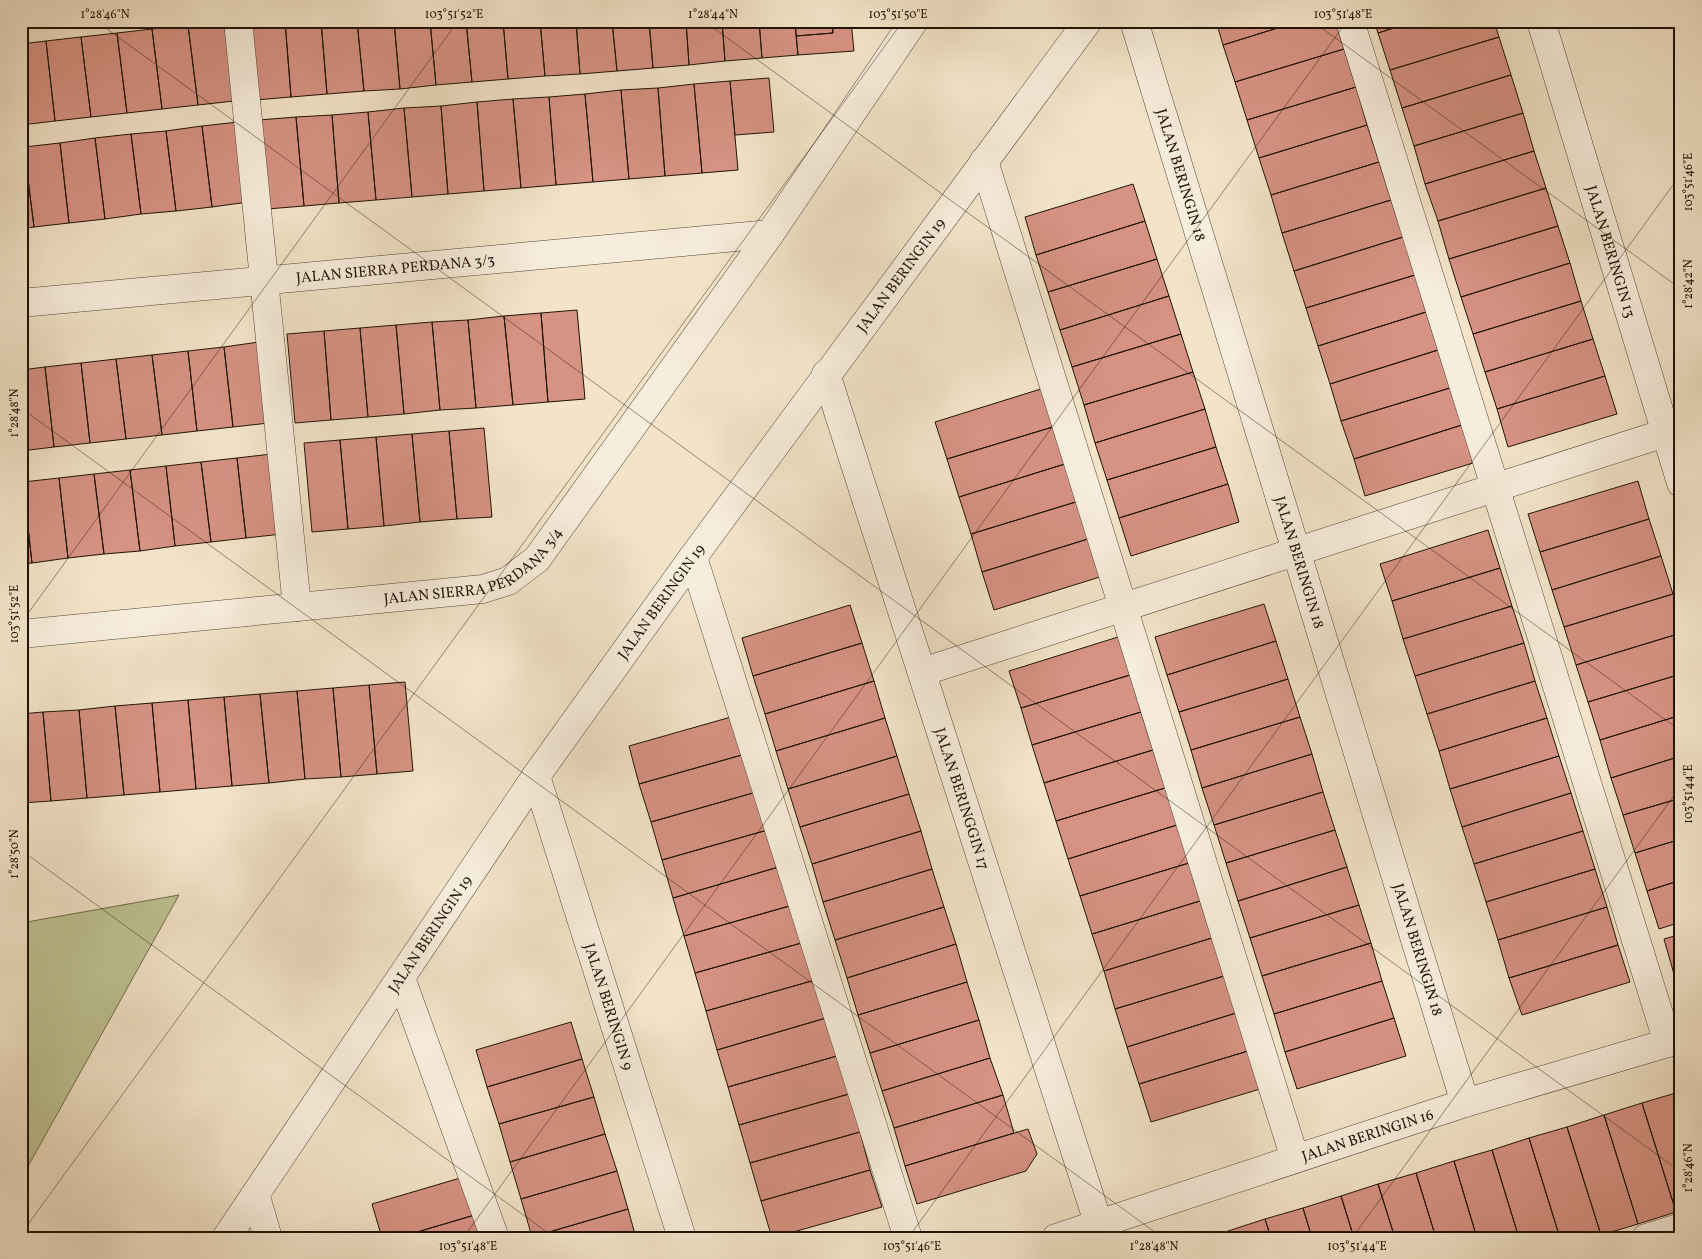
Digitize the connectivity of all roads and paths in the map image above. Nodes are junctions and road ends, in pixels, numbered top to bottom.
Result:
1 (238, 21) edge
2 (914, 21) edge
3 (1088, 21) edge
4 (1134, 21) edge
5 (1350, 21) edge
6 (1541, 21) edge
7 (984, 161) junction
8 (770, 234) junction
9 (264, 280) junction
10 (21, 303) edge
11 (826, 374) junction
12 (1665, 433) junction
13 (1681, 483) edge
14 (1494, 488) junction
15 (1296, 551) junction
16 (693, 557) junction
17 (297, 607) junction
18 (1123, 607) junction
19 (21, 634) edge
20 (922, 672) junction
21 (536, 776) junction
22 (401, 978) junction
23 (1674, 1041) edge
24 (1465, 1103) junction
25 (1295, 1160) junction
26 (256, 1197) junction
27 (1681, 1227) edge
28 (1100, 1231) edge
29 (226, 1238) edge
30 (268, 1238) edge
31 (494, 1238) edge
32 (682, 1238) edge
33 (908, 1238) edge
34 (1056, 1238) edge
35 (1646, 1238) edge

1 - 9 street
2 - 8 street, JALAN SIERRA PERDANA 3/4
3 - 7 street, JALAN BERINGIN 19
4 - 15 street, JALAN BERINGIN 18
5 - 14 street
6 - 12 street, JALAN BERINGIN 13
7 - 11 street, JALAN BERINGIN 19
7 - 18 street
8 - 9 street, JALAN SIERRA PERDANA 3/3
8 - 17 street, JALAN SIERRA PERDANA 3/4
9 - 10 street, JALAN SIERRA PERDANA 3/3
9 - 17 street
11 - 16 street, JALAN BERINGIN 19
11 - 20 street, JALAN BERINGGIN 17
12 - 13 street, JALAN BERINGIN 13
12 - 14 street
14 - 15 street
14 - 23 street
15 - 18 street
15 - 24 street, JALAN BERINGIN 18
16 - 21 street, JALAN BERINGIN 19
16 - 33 street
17 - 19 street, JALAN SIERRA PERDANA 3/4
18 - 20 street
18 - 25 street
20 - 28 street, JALAN BERINGGIN 17
21 - 22 street, JALAN BERINGIN 19
21 - 32 street, JALAN BERINGIN 9
22 - 26 street, JALAN BERINGIN 19
22 - 31 street
23 - 24 street, JALAN BERINGIN 16
24 - 25 street, JALAN BERINGIN 16
25 - 28 street, JALAN BERINGIN 16
26 - 29 street, JALAN BERINGIN 19
26 - 30 street
27 - 35 street
28 - 34 street, JALAN BERINGIN 16

